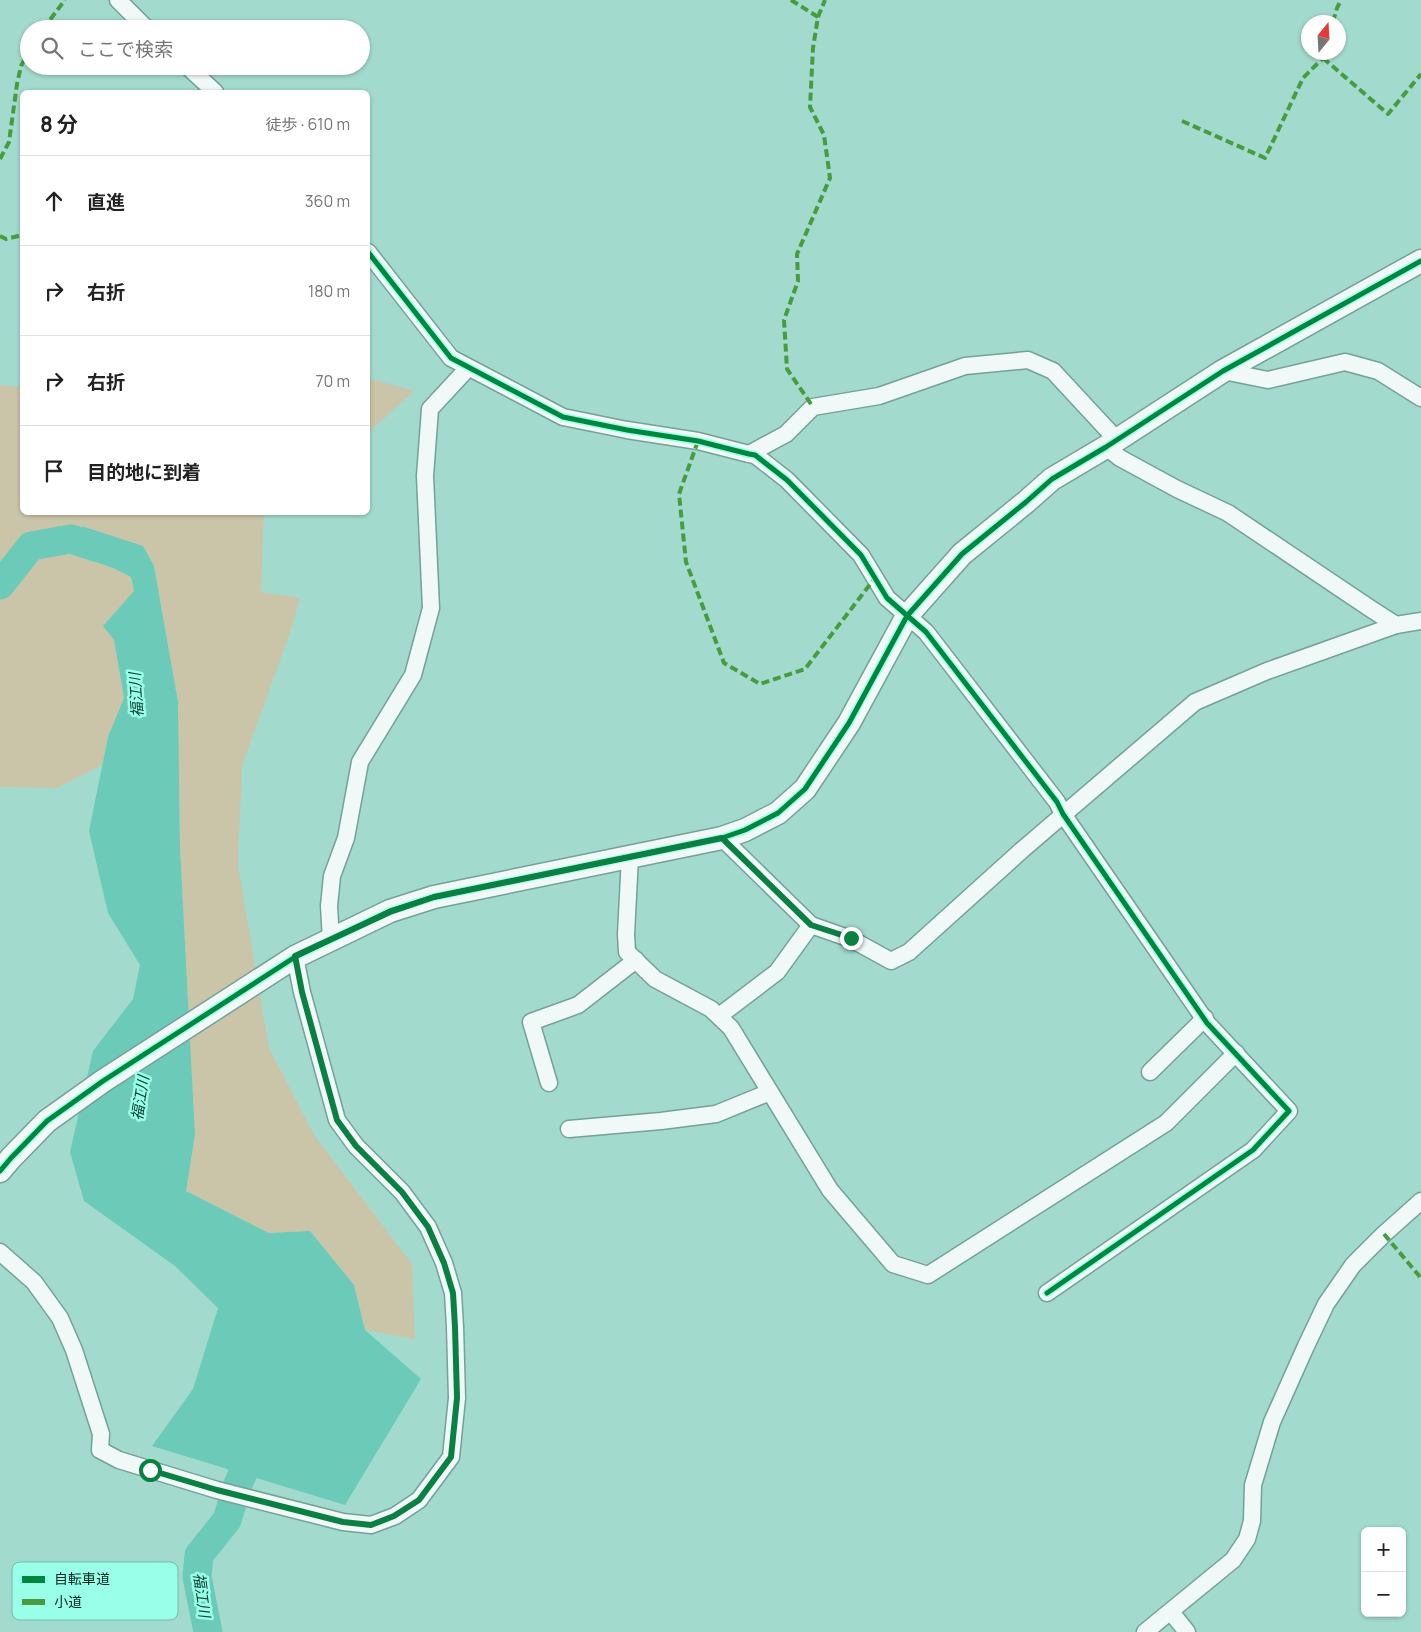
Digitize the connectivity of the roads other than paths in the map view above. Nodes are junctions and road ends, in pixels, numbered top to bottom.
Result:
1 (118, 0) edge
2 (138, 20) edge
3 (197, 75) edge
4 (213, 90) edge
5 (370, 255) edge
6 (1421, 261) edge
7 (468, 368) junction
8 (1223, 371) junction
9 (1421, 398) edge
10 (1111, 444) junction
11 (749, 454) junction
12 (906, 616) junction
13 (1421, 621) edge
14 (1396, 625) junction
15 (1063, 814) junction
16 (722, 838) junction
17 (630, 858) junction
18 (811, 925) junction
19 (330, 940) junction
20 (295, 956) junction
21 (636, 960) junction
22 (719, 1016) junction
23 (1204, 1018) junction
24 (1236, 1053) junction
25 (1150, 1072) dead end
26 (549, 1083) dead end
27 (770, 1092) junction
28 (569, 1128) dead end
29 (0, 1171) edge
30 (1421, 1201) edge
31 (0, 1252) edge
32 (1047, 1293) dead end
33 (1171, 1612) junction
34 (1145, 1632) edge
35 (1187, 1632) edge

1 - 2 street
3 - 4 street
5 - 7 street
6 - 8 street
7 - 11 street
7 - 19 street
8 - 9 street
8 - 10 street
10 - 11 street
10 - 12 street
10 - 14 street
11 - 12 street
12 - 15 street
12 - 16 street
13 - 14 street
14 - 15 street
15 - 18 street
15 - 23 street
16 - 17 street
16 - 18 street
17 - 19 street
17 - 21 street
18 - 22 street
19 - 20 street
20 - 29 street
20 - 31 street
21 - 22 street
21 - 26 street
22 - 27 street
23 - 24 street
23 - 25 street
24 - 27 street
24 - 32 street
27 - 28 street
30 - 33 street
33 - 34 street
33 - 35 street

